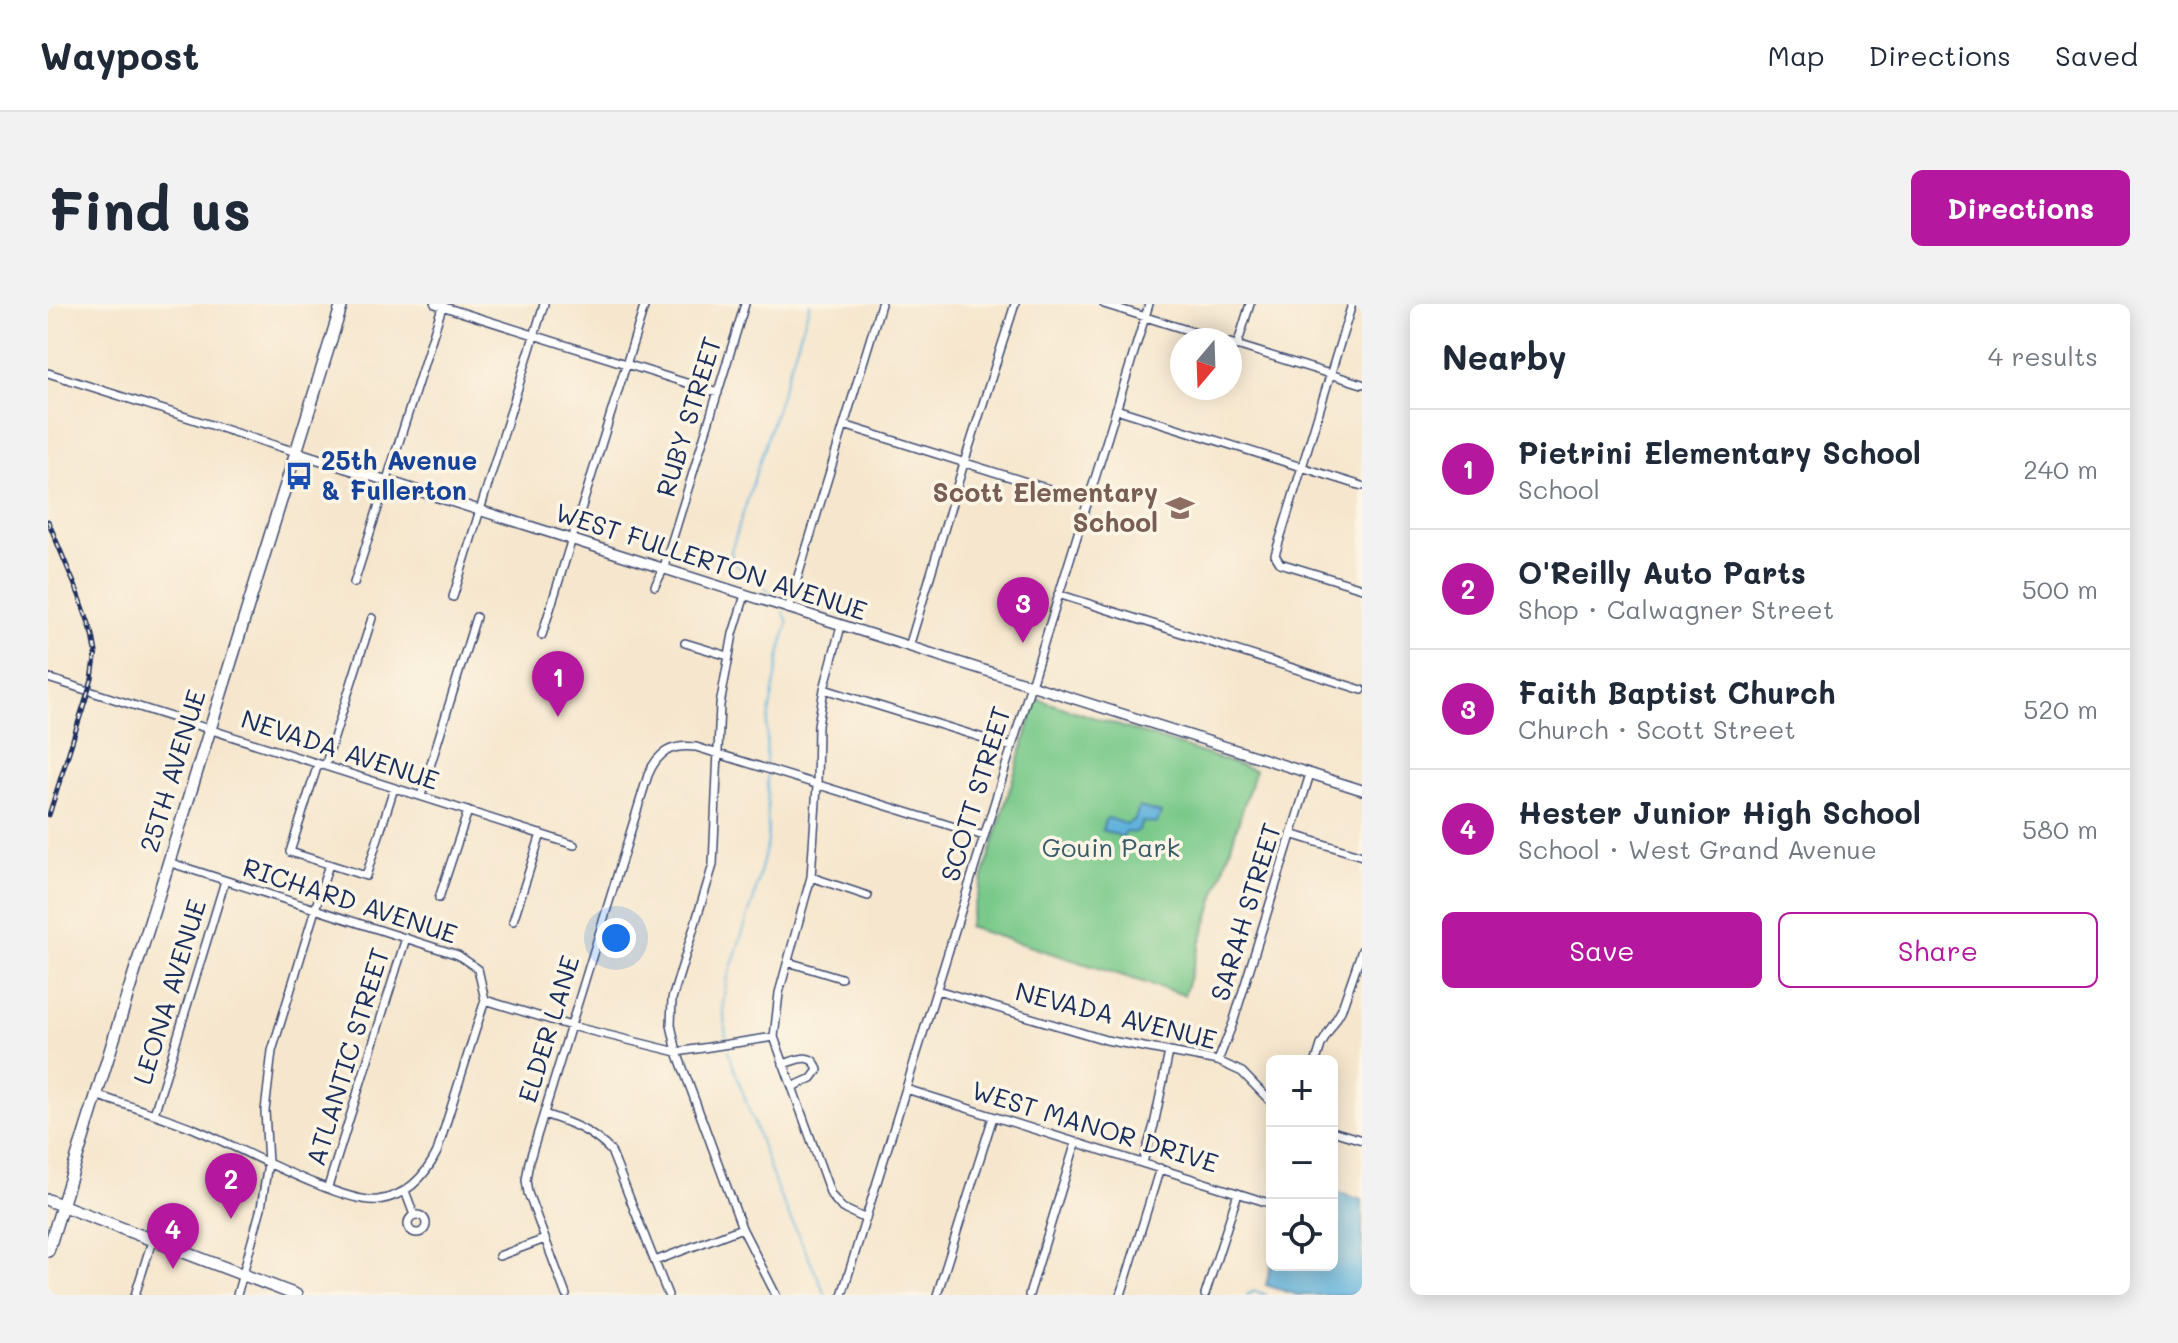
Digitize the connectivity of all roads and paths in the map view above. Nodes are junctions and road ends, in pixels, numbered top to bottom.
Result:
1 (342, 304) edge
2 (544, 304) edge
3 (645, 304) edge
4 (745, 304) edge
5 (881, 304) edge
6 (1015, 304) edge
7 (1104, 304) edge
8 (1149, 304) edge
9 (1250, 304) edge
10 (1352, 304) edge
11 (440, 305) edge
12 (1145, 317) junction
13 (1180, 328) edge
14 (1240, 328) edge
15 (534, 335) junction
16 (1242, 346) edge
17 (626, 364) junction
18 (48, 373) edge
19 (1330, 374) junction
20 (1362, 384) edge
21 (718, 393) junction
22 (1116, 409) junction
23 (844, 425) junction
24 (296, 452) junction
25 (964, 463) junction
26 (1302, 468) junction
27 (387, 482) junction
28 (1362, 486) edge
29 (1087, 501) junction
30 (479, 511) junction
31 (571, 540) junction
32 (663, 570) junction
33 (354, 583) dead end
34 (655, 586) dead end
35 (1362, 588) edge
36 (1058, 594) junction
37 (745, 595) junction
38 (453, 597) dead end
39 (787, 609) junction
40 (476, 617) dead end
41 (372, 618) dead end
42 (841, 626) junction
43 (542, 635) dead end
44 (685, 643) dead end
45 (909, 647) junction
46 (728, 656) junction
47 (48, 678) edge
48 (1030, 687) junction
49 (824, 689) junction
50 (1362, 690) edge
51 (209, 729) junction
52 (1012, 747) junction
53 (718, 754) junction
54 (322, 765) junction
55 (1310, 774) junction
56 (817, 786) junction
57 (394, 788) junction
58 (1362, 790) edge
59 (421, 796) junction
60 (468, 811) junction
61 (541, 834) junction
62 (1291, 834) junction
63 (984, 836) junction
64 (574, 845) dead end
65 (1362, 856) edge
66 (168, 862) junction
67 (329, 864) junction
68 (811, 877) junction
69 (225, 881) junction
70 (868, 896) dead end
71 (439, 898) dead end
72 (315, 910) junction
73 (513, 921) dead end
74 (406, 938) junction
75 (1362, 950) edge
76 (788, 962) junction
77 (841, 978) dead end
78 (937, 990) junction
79 (485, 1000) junction
80 (571, 1026) junction
81 (774, 1037) junction
82 (677, 1052) junction
83 (1169, 1052) junction
84 (1318, 1055) edge
85 (1218, 1061) junction
86 (783, 1064) junction
87 (792, 1087) junction
88 (906, 1089) junction
89 (96, 1095) junction
90 (1266, 1096) edge
91 (154, 1114) junction
92 (544, 1114) junction
93 (993, 1117) junction
94 (1338, 1133) edge
95 (1362, 1140) edge
96 (1076, 1142) junction
97 (1143, 1162) junction
98 (268, 1163) junction
99 (1160, 1168) junction
100 (328, 1187) junction
101 (405, 1191) junction
102 (1238, 1193) junction
103 (48, 1200) edge
104 (1266, 1202) edge
105 (62, 1206) junction
106 (414, 1215) dead end
107 (866, 1219) junction
108 (742, 1228) junction
109 (545, 1239) junction
110 (152, 1241) junction
111 (48, 1251) edge
112 (499, 1256) dead end
113 (655, 1261) junction
114 (243, 1275) junction
115 (135, 1295) edge
116 (237, 1295) edge
117 (296, 1295) edge
118 (566, 1295) edge
119 (668, 1295) edge
120 (776, 1295) edge
121 (842, 1295) edge
122 (937, 1295) edge
123 (1029, 1295) edge
124 (1121, 1295) edge
125 (1205, 1295) edge

1 - 24 main road, 25TH AVENUE
2 - 15 street
3 - 17 street
4 - 21 street, RUBY STREET
5 - 23 street
6 - 25 street
7 - 12 street
8 - 12 street, SCOTT STREET
9 - 14 street
10 - 19 street
11 - 15 street
11 - 27 street
12 - 13 street
12 - 22 street, SCOTT STREET
15 - 17 street
15 - 30 street
16 - 19 street
17 - 21 street
17 - 31 street
18 - 24 street, WEST FULLERTON AVENUE
19 - 20 street
19 - 26 street
21 - 32 street, RUBY STREET
22 - 26 street
22 - 29 street, SCOTT STREET
23 - 25 street
23 - 39 street
24 - 27 street, WEST FULLERTON AVENUE
24 - 51 main road, 25TH AVENUE
25 - 29 street
25 - 45 street
26 - 28 street
26 - 35 street
27 - 30 street, WEST FULLERTON AVENUE
27 - 33 street
29 - 36 street, SCOTT STREET
30 - 31 street, WEST FULLERTON AVENUE
30 - 38 street
31 - 32 street, WEST FULLERTON AVENUE
31 - 43 street
32 - 34 street, RUBY STREET
32 - 37 street, WEST FULLERTON AVENUE
36 - 48 street, SCOTT STREET
36 - 50 street
37 - 39 street, WEST FULLERTON AVENUE
37 - 46 street
39 - 42 street, WEST FULLERTON AVENUE
40 - 59 street
41 - 54 street
42 - 45 street, WEST FULLERTON AVENUE
42 - 49 street
44 - 46 street
45 - 48 street, WEST FULLERTON AVENUE
46 - 53 street
47 - 51 street, NEVADA AVENUE
48 - 52 street, SCOTT STREET
48 - 55 street, WEST FULLERTON AVENUE
49 - 52 street
49 - 56 street
51 - 54 street, NEVADA AVENUE
51 - 66 main road, 25TH AVENUE
52 - 63 street, SCOTT STREET
53 - 56 street, ELDER LANE
53 - 80 street, ELDER LANE
53 - 82 street
54 - 57 street, NEVADA AVENUE
54 - 67 street
55 - 58 street, WEST FULLERTON AVENUE
55 - 62 street, SARAH STREET
56 - 63 street, ELDER LANE
56 - 68 street
57 - 59 street, NEVADA AVENUE
57 - 67 street
59 - 60 street, NEVADA AVENUE
60 - 61 street, NEVADA AVENUE
60 - 71 street
61 - 64 street, NEVADA AVENUE
61 - 73 street
62 - 65 street
62 - 85 street, SARAH STREET
63 - 78 street, SCOTT STREET
66 - 69 street, RICHARD AVENUE
66 - 89 main road, 25TH AVENUE
67 - 72 street
68 - 70 street
68 - 76 street
69 - 72 street, RICHARD AVENUE
69 - 91 street, LEONA AVENUE
72 - 74 street, RICHARD AVENUE
72 - 98 street
74 - 79 street, RICHARD AVENUE
74 - 100 street, ATLANTIC STREET
75 - 84 street
76 - 77 street
76 - 81 street
78 - 83 street, NEVADA AVENUE
78 - 88 street, SCOTT STREET
79 - 80 street
79 - 101 street
80 - 82 street
80 - 92 street, ELDER LANE
81 - 82 street
81 - 86 street
82 - 108 street
83 - 85 street, NEVADA AVENUE
83 - 97 street
85 - 90 street, NEVADA AVENUE
86 - 87 street
86 - 87 street
87 - 107 street
88 - 93 street, WEST MANOR DRIVE
88 - 107 street, SCOTT STREET
89 - 91 street
89 - 105 main road, 25TH AVENUE
91 - 98 street
92 - 109 street, ELDER LANE
92 - 113 street
93 - 96 street, WEST MANOR DRIVE
93 - 122 street
94 - 95 street
96 - 97 street, WEST MANOR DRIVE
96 - 123 street
97 - 99 street, WEST MANOR DRIVE
98 - 100 street
98 - 114 street
99 - 102 street, WEST MANOR DRIVE
99 - 124 street
100 - 101 street
101 - 106 street
102 - 104 street, WEST MANOR DRIVE
102 - 125 street
103 - 105 main road
105 - 110 main road
105 - 111 main road, 25TH AVENUE
107 - 121 street, SCOTT STREET
108 - 113 street
108 - 120 street
109 - 112 street
109 - 118 street, ELDER LANE
110 - 114 main road
110 - 115 street
113 - 119 street
114 - 116 street
114 - 117 main road

